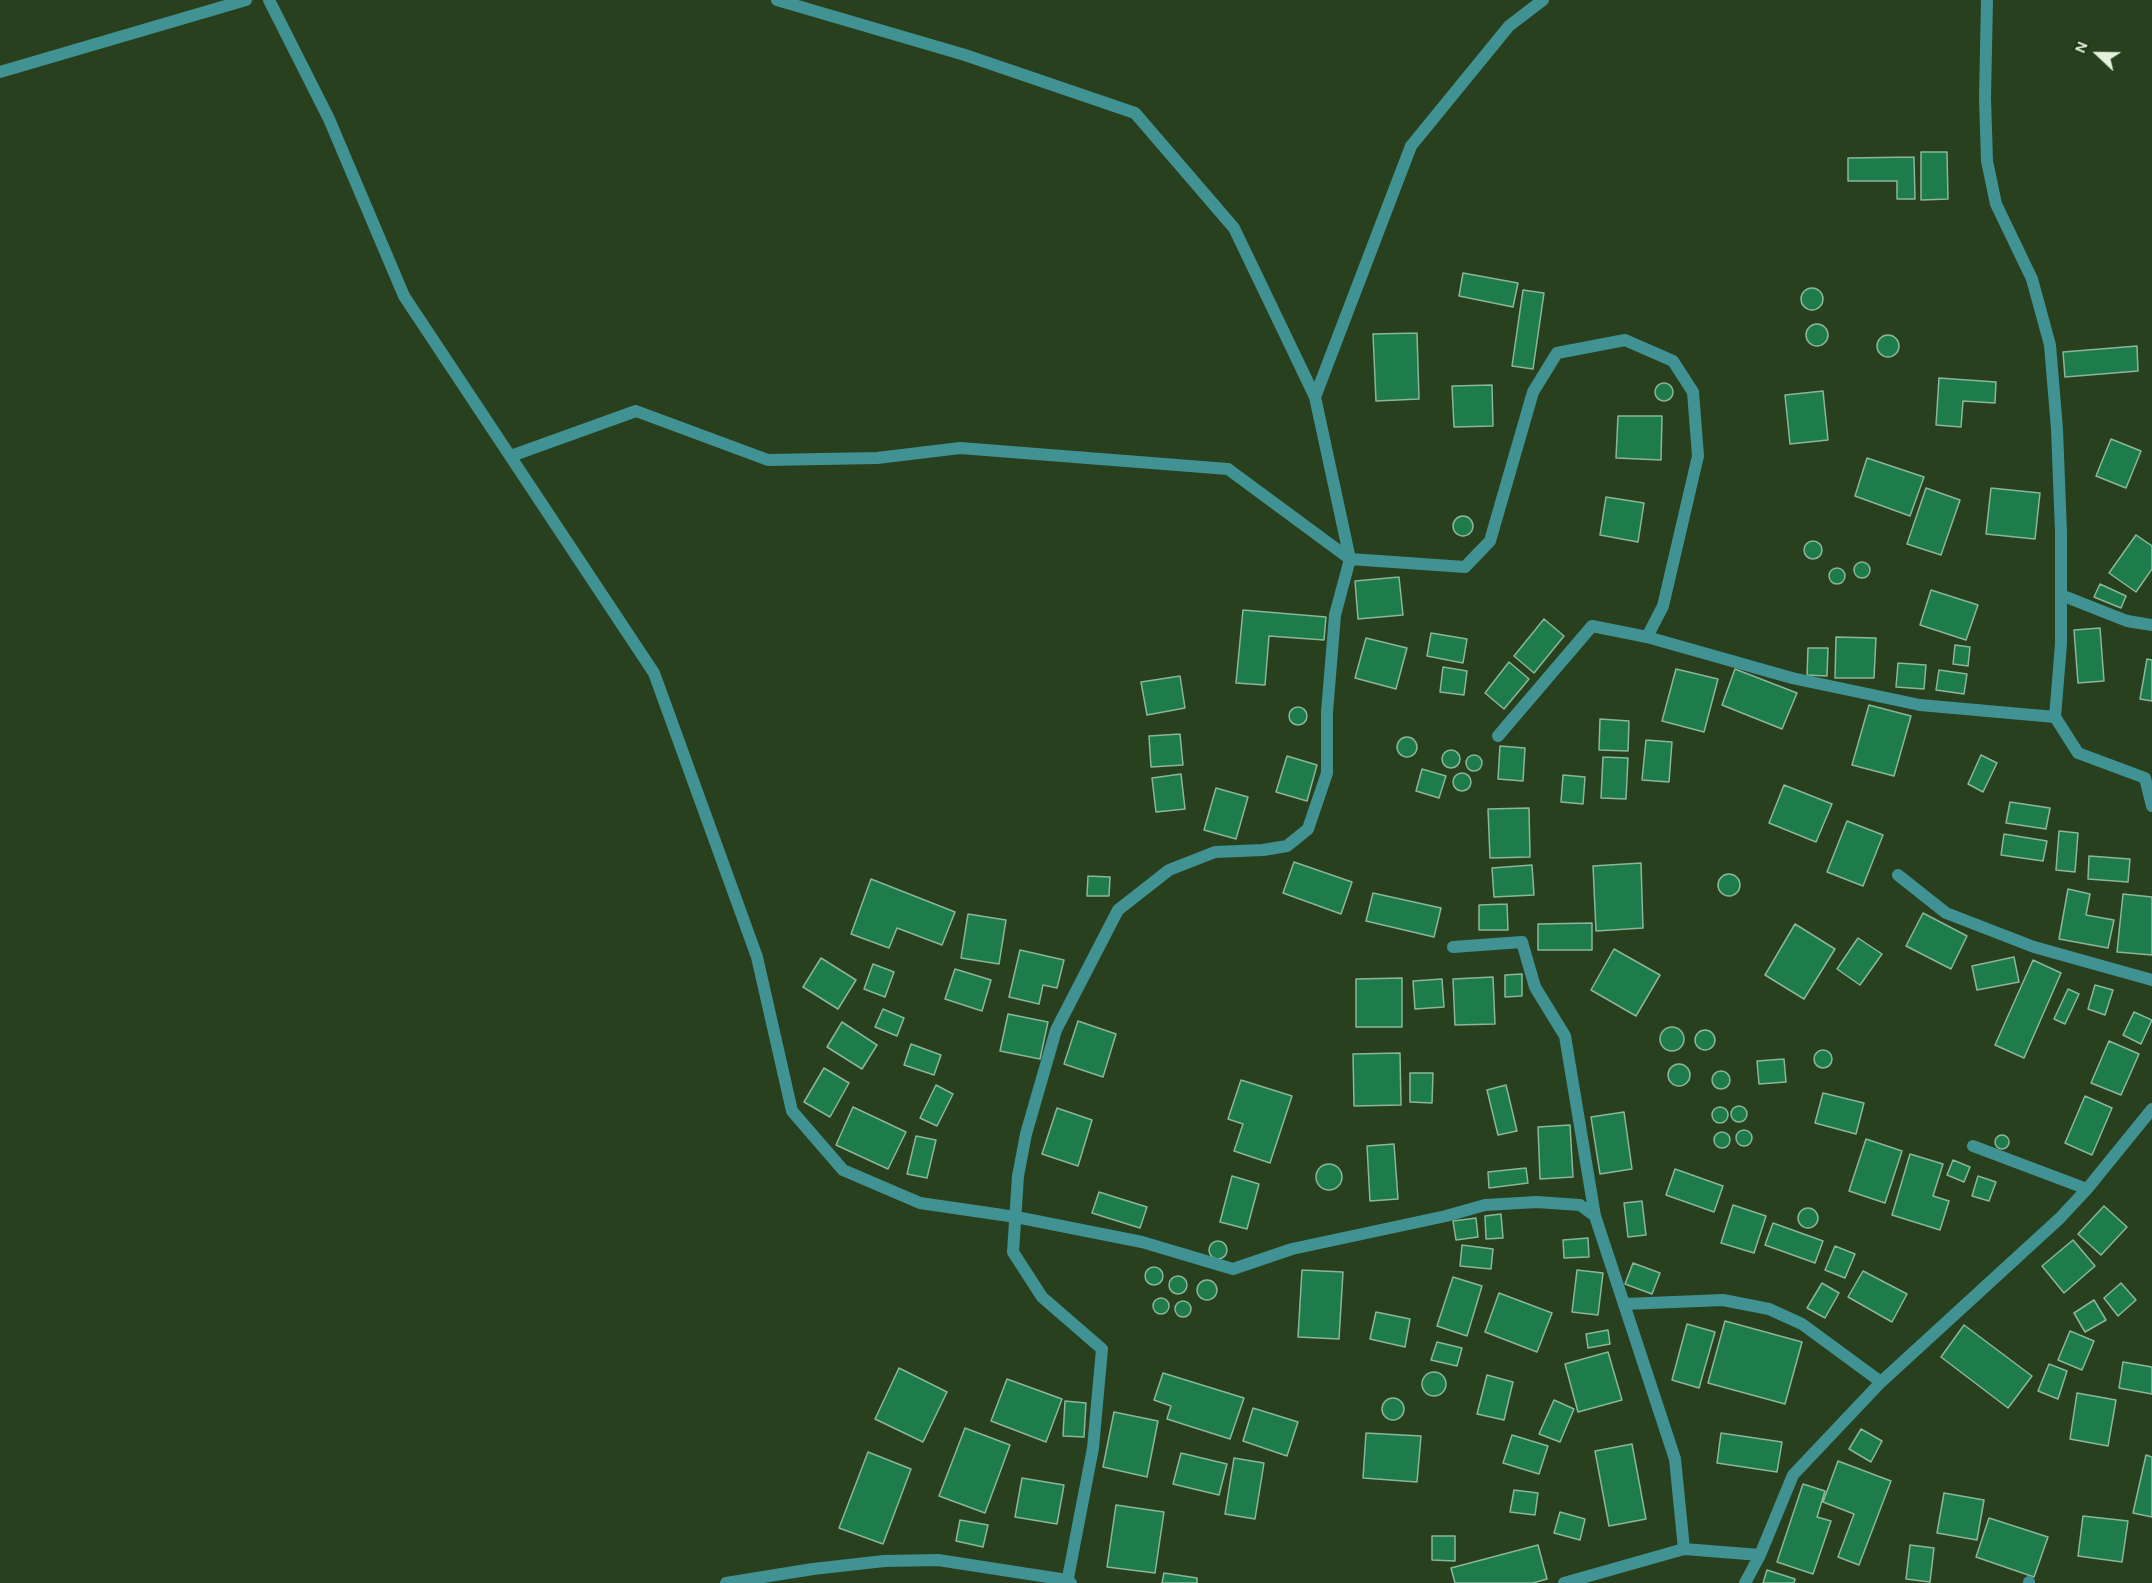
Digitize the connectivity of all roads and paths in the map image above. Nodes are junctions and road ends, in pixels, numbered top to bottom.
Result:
1 (246, 0) edge
2 (269, 0) edge
3 (777, 0) edge
4 (1543, 0) edge
5 (1987, 0) edge
6 (0, 72) edge
7 (1316, 397) junction
8 (511, 456) junction
9 (1350, 559) junction
10 (2061, 595) junction
11 (2152, 625) edge
12 (1647, 637) junction
13 (2055, 717) junction
14 (1498, 736) dead end
15 (2149, 777) edge
16 (2152, 806) edge
17 (1898, 874) dead end
18 (1453, 946) dead end
19 (2152, 980) edge
20 (2152, 1109) edge
21 (1972, 1146) dead end
22 (2087, 1189) junction
23 (1595, 1216) junction
24 (1016, 1217) junction
25 (1625, 1304) junction
26 (1881, 1382) junction
27 (1684, 1549) junction
28 (1760, 1555) junction
29 (1068, 1582) edge
30 (726, 1583) edge
31 (1563, 1583) edge
32 (1745, 1583) edge

1 - 6 street
2 - 8 street
3 - 7 street
4 - 7 street
5 - 10 street
7 - 9 street
8 - 9 street
8 - 24 street
9 - 12 street
9 - 24 street
10 - 11 street
10 - 13 street
12 - 13 street
12 - 14 street
13 - 15 street
15 - 16 street
17 - 19 street
18 - 23 street
20 - 22 street
21 - 22 street
22 - 26 street
23 - 24 street
23 - 25 street
24 - 29 street
25 - 26 street
25 - 27 street
26 - 28 street
27 - 28 street
27 - 31 street
28 - 32 street
29 - 30 street

